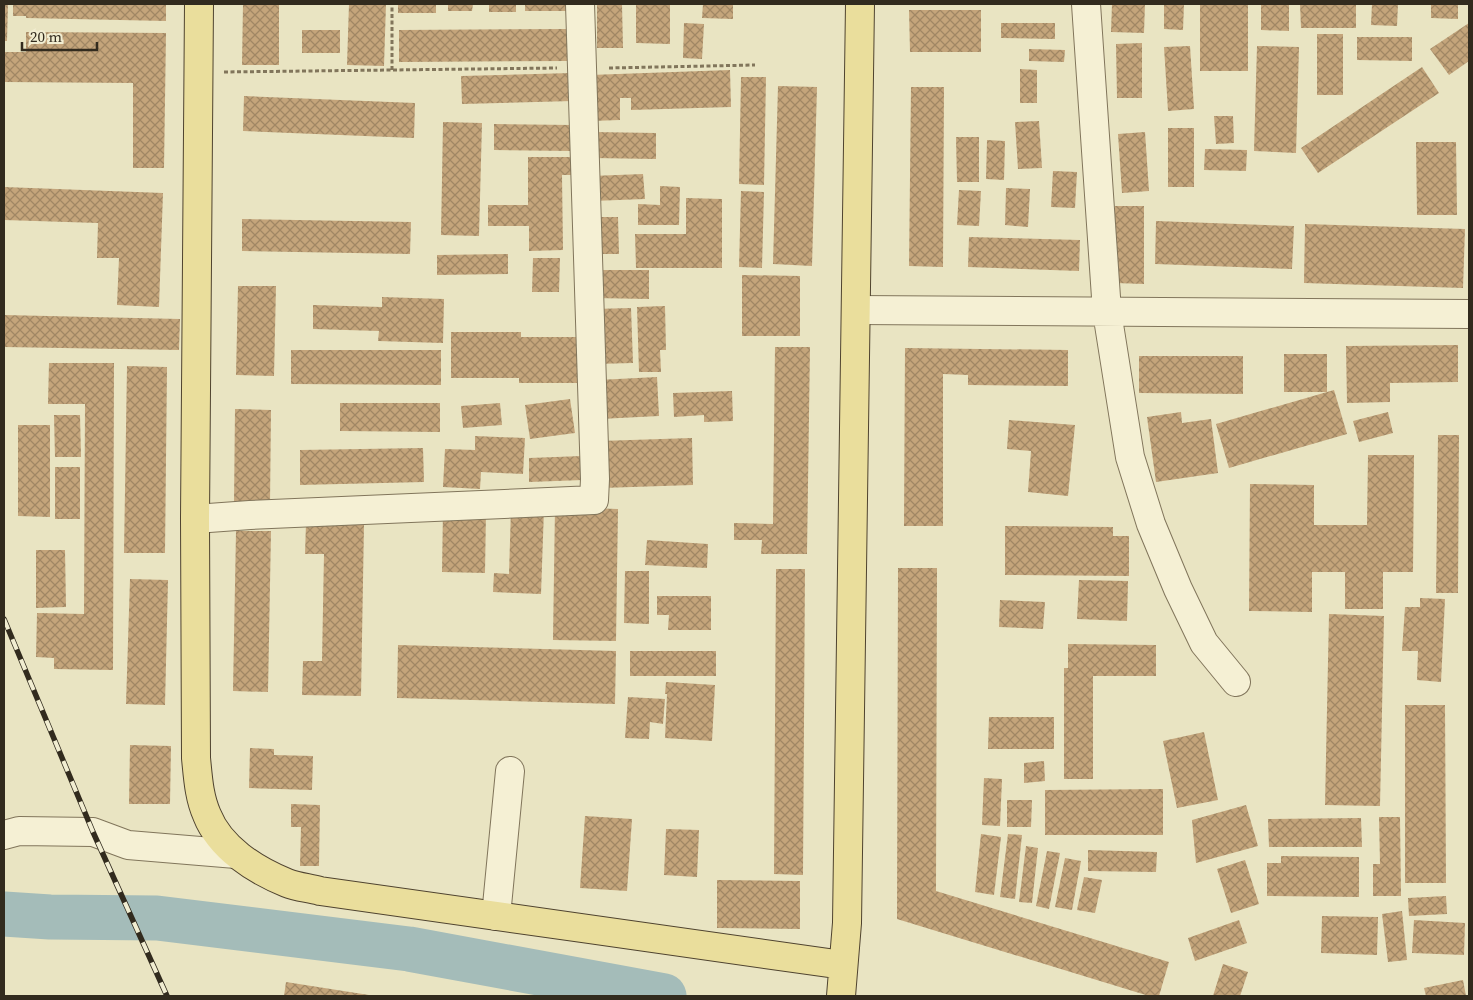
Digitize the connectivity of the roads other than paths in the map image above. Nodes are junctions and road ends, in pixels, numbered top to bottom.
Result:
1 (198, 4) edge
2 (580, 4) edge
3 (860, 4) edge
4 (1086, 4) edge
5 (856, 310) junction
6 (1107, 312) junction
7 (1469, 314) edge
8 (195, 519) junction
9 (1236, 682) dead end
10 (510, 771) dead end
11 (4, 835) edge
12 (236, 854) junction
13 (496, 916) junction
14 (842, 983) edge

1 - 8 main road
2 - 8 street
3 - 5 main road
4 - 6 street
5 - 6 street
5 - 14 main road
6 - 7 street
6 - 9 street
8 - 12 main road
10 - 13 street
11 - 12 street
12 - 13 main road
13 - 14 main road

